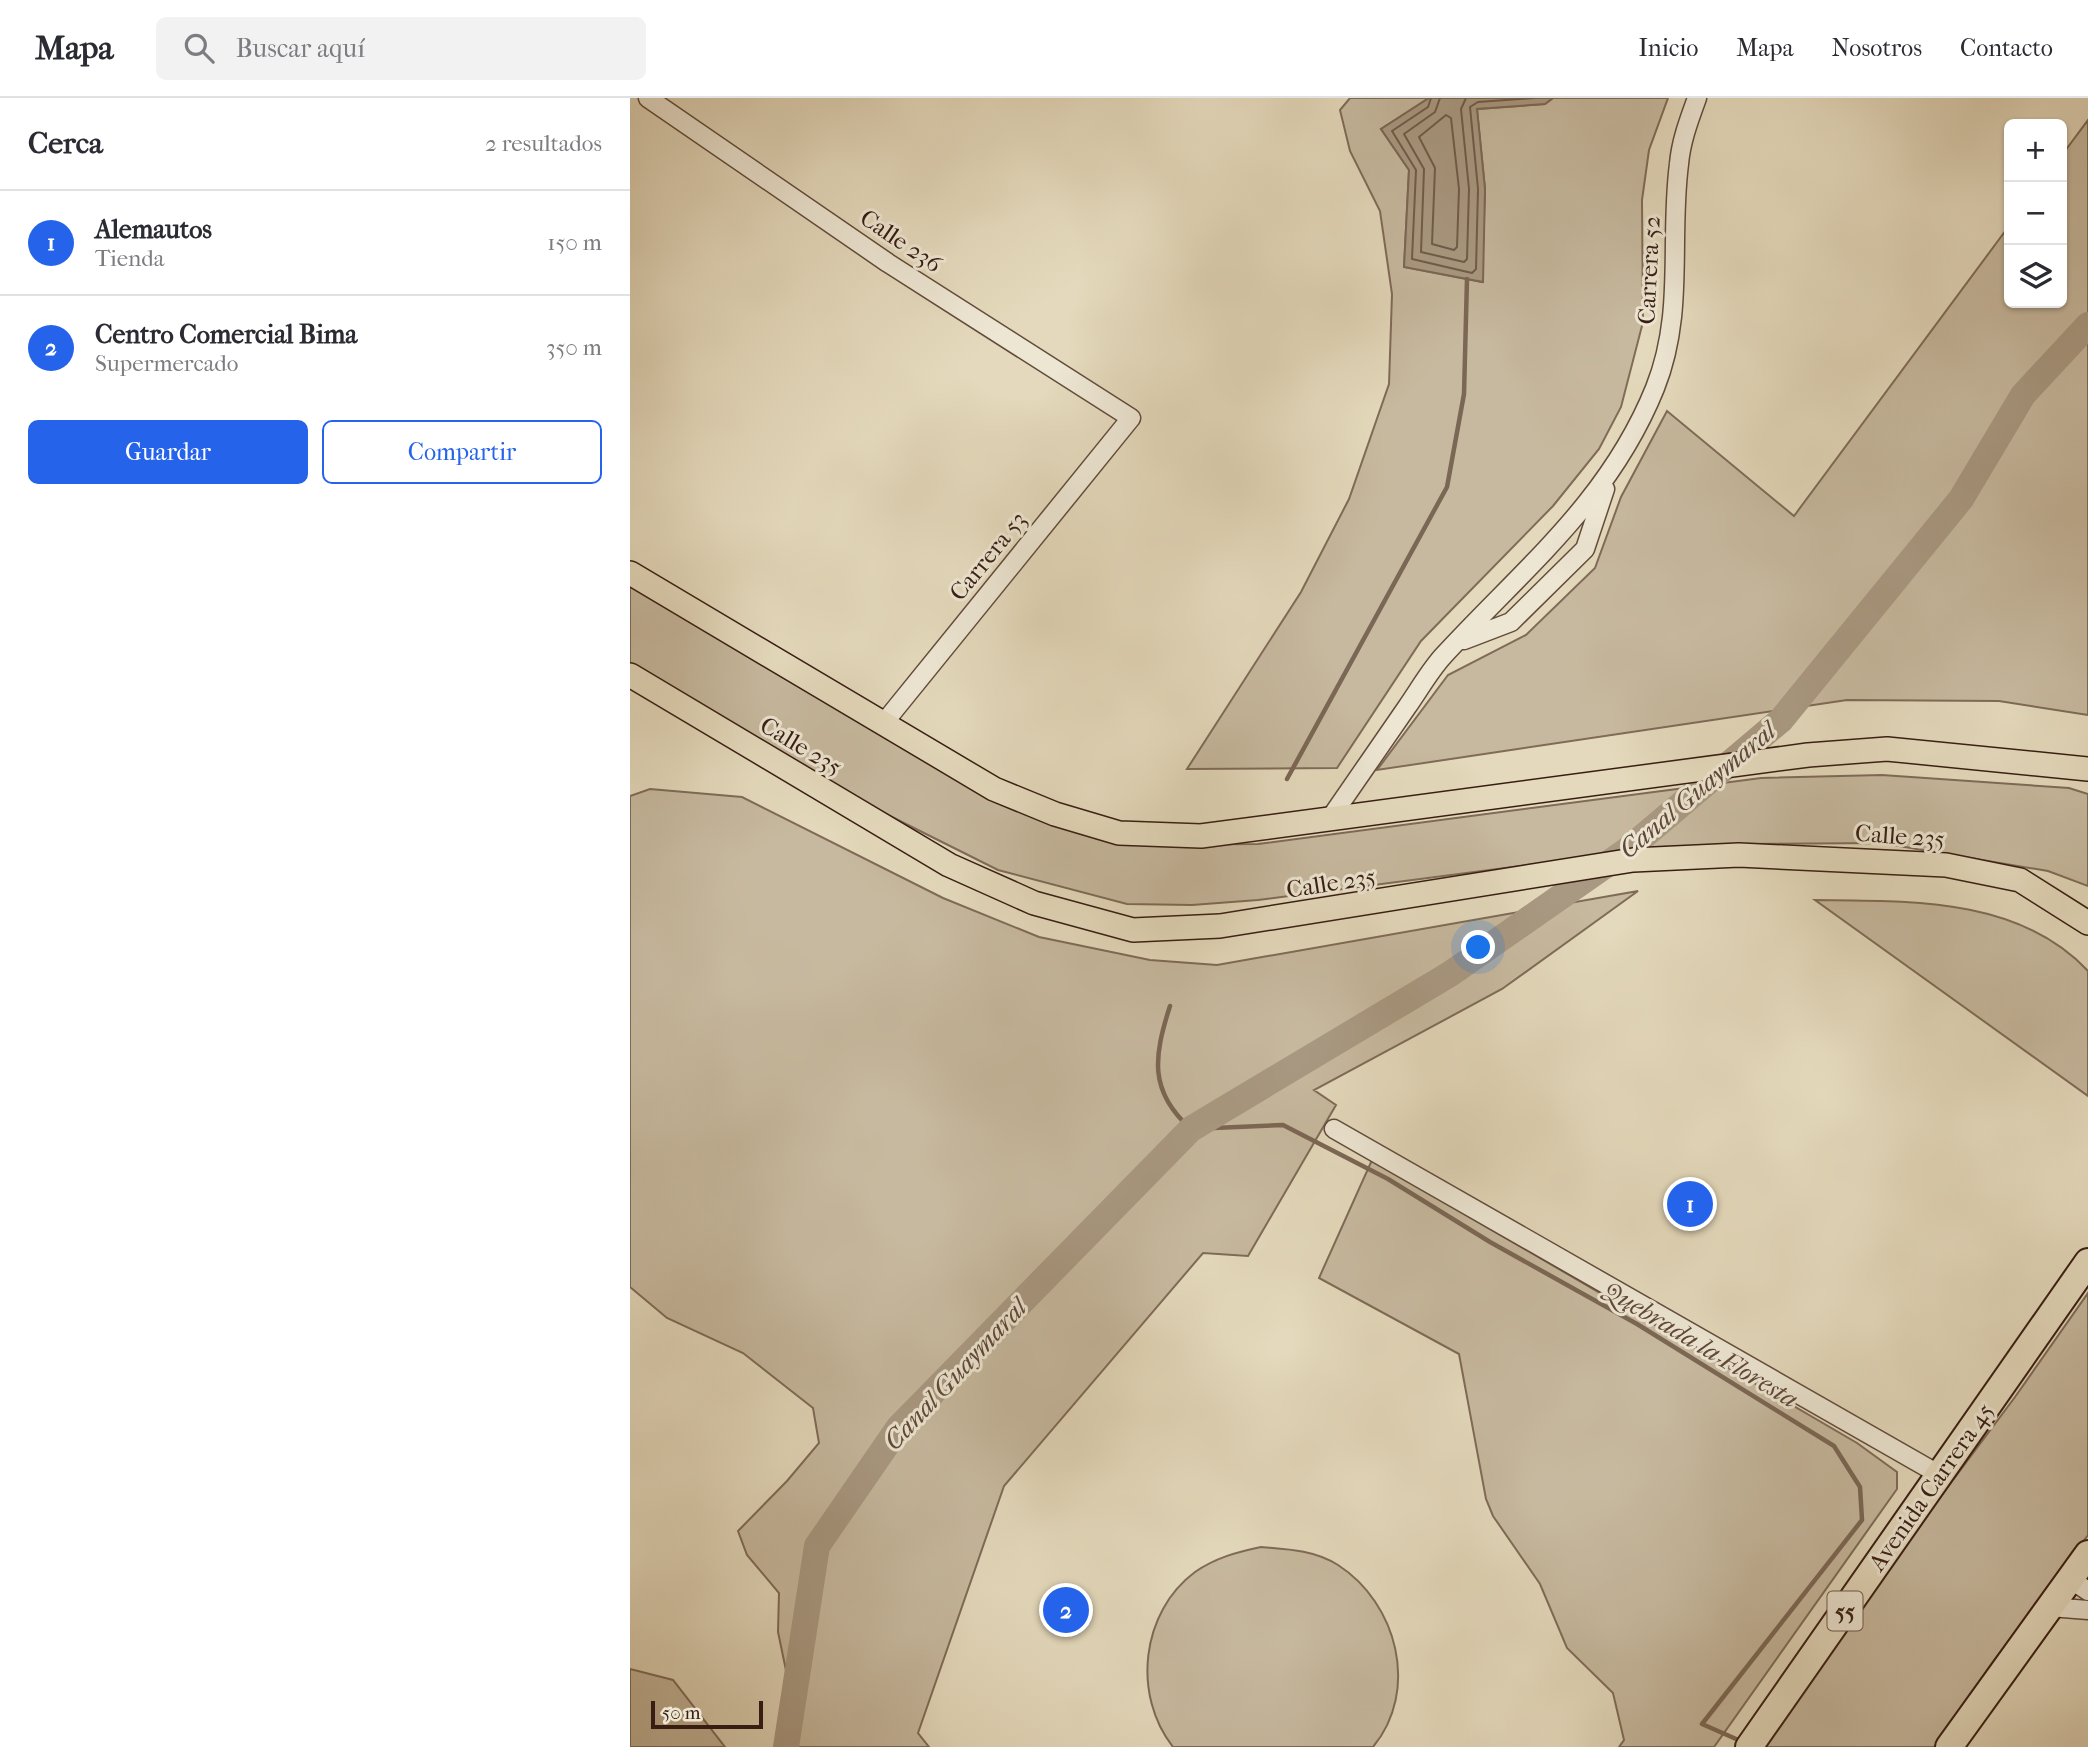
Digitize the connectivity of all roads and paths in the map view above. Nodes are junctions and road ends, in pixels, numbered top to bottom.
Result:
1 (648, 98) edge
2 (1697, 98) edge
3 (1131, 418) joint
4 (1609, 476) junction
5 (630, 573) edge
6 (1494, 605) junction
7 (1511, 622) junction
8 (1455, 644) junction
9 (630, 675) edge
10 (883, 724) junction
11 (2063, 766) junction
12 (2088, 769) edge
13 (1363, 771) junction
14 (2088, 775) edge
15 (1375, 814) junction
16 (1329, 820) junction
17 (2020, 880) junction
18 (2088, 905) edge
19 (2088, 923) edge
20 (1334, 1129) dead end
21 (2088, 1262) edge
22 (1940, 1475) junction
23 (2088, 1554) edge
24 (2079, 1585) edge
25 (2050, 1607) junction
26 (2088, 1610) edge
27 (1749, 1747) edge
28 (1949, 1747) edge

1 - 3 street, Calle 236
2 - 4 street, Carrera 52
3 - 10 street, Carrera 53
4 - 6 street, Carrera 52
4 - 7 street, Carrera 52
5 - 10 main road
6 - 7 street
6 - 8 street, Carrera 52
7 - 8 street, Carrera 52
8 - 13 street, Carrera 52
9 - 17 main road, Calle 235
10 - 16 main road
11 - 12 main road
11 - 14 main road
11 - 15 main road
13 - 15 street
13 - 16 street, Carrera 52
15 - 16 main road
17 - 18 main road
17 - 19 main road, Calle 235
20 - 22 street
21 - 22 highway, Avenida Carrera 45 / 55
22 - 27 highway, Avenida Carrera 45 / 55
23 - 24 highway
24 - 25 highway
25 - 26 street
25 - 28 highway

